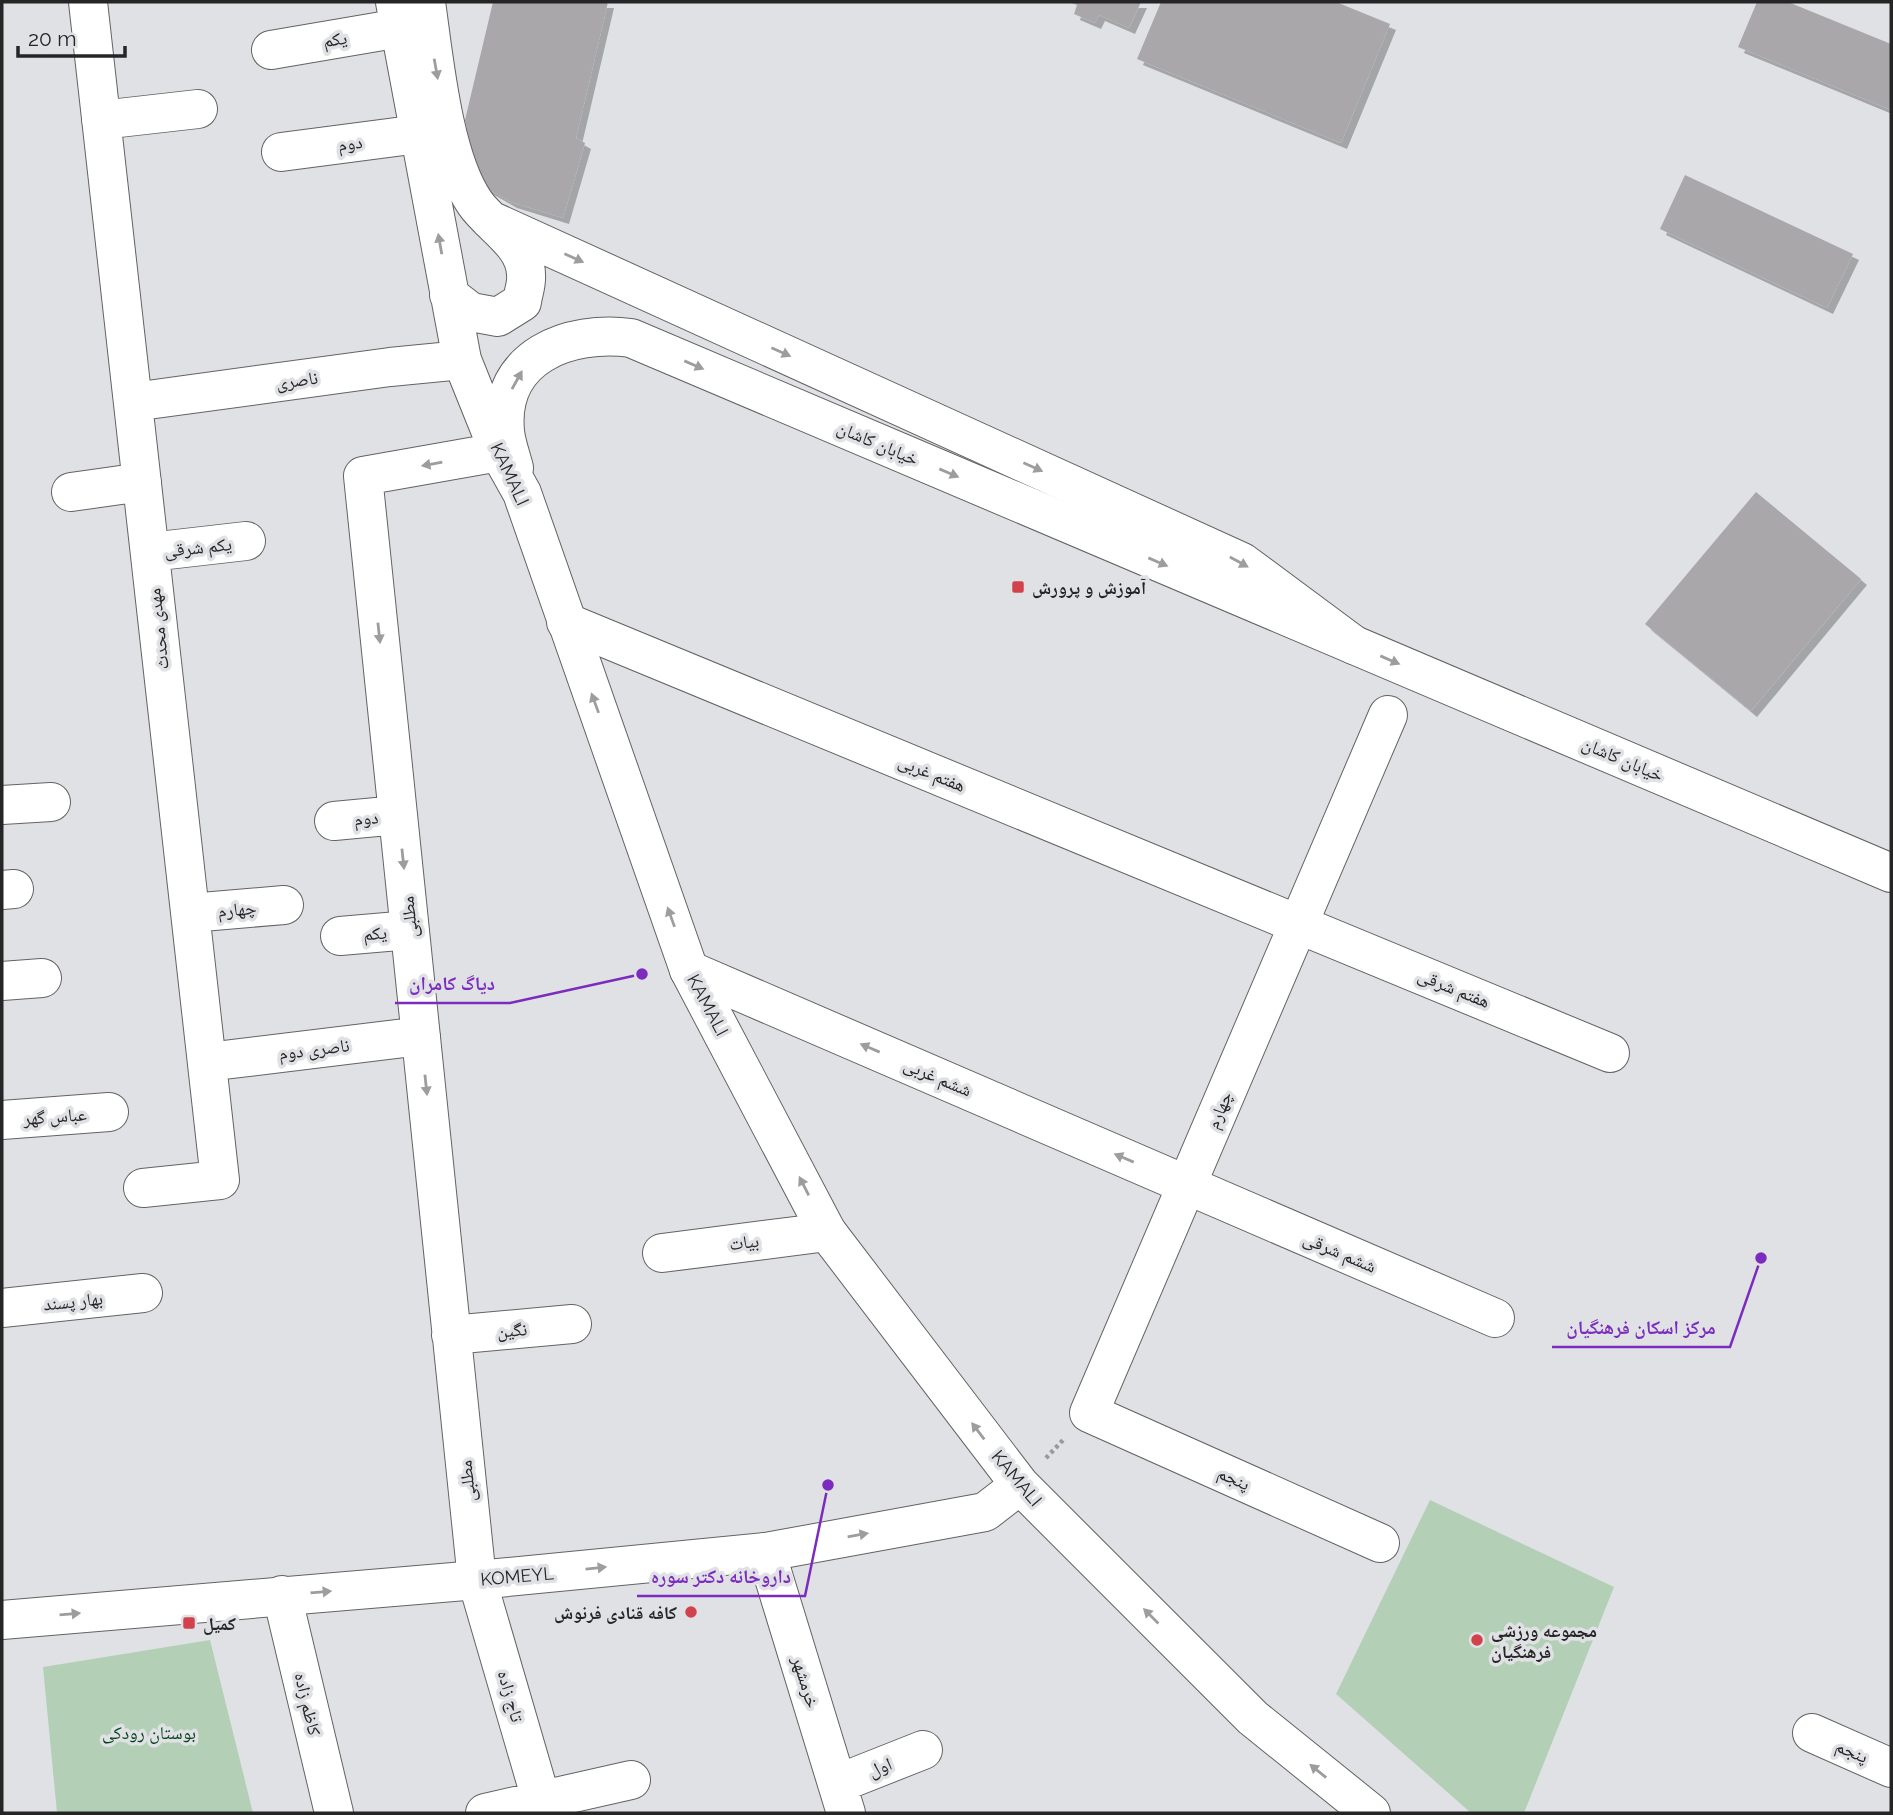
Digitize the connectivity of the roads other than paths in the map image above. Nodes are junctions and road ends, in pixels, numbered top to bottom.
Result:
1 (88, 2) edge
2 (426, 2) edge
3 (397, 15) edge
4 (271, 50) dead end
5 (198, 108) dead end
6 (101, 120) junction
7 (419, 134) junction
8 (281, 152) dead end
9 (490, 220) junction
10 (449, 295) junction
11 (462, 360) junction
12 (133, 402) junction
13 (499, 452) junction
14 (142, 482) junction
15 (71, 492) dead end
16 (522, 493) junction
17 (246, 541) dead end
18 (150, 552) junction
19 (566, 622) junction
20 (1354, 645) junction
21 (1388, 715) dead end
22 (51, 802) dead end
23 (2, 804) edge
24 (398, 815) junction
25 (334, 821) dead end
26 (1891, 873) edge
27 (284, 905) dead end
28 (190, 913) junction
29 (1298, 924) junction
30 (410, 930) junction
31 (340, 936) dead end
32 (689, 970) junction
33 (42, 978) dead end
34 (2, 981) edge
35 (421, 1035) junction
36 (1610, 1053) dead end
37 (207, 1062) junction
38 (109, 1112) dead end
39 (2, 1120) edge
40 (1186, 1185) junction
41 (143, 1188) dead end
42 (827, 1231) junction
43 (662, 1253) dead end
44 (143, 1293) dead end
45 (2, 1308) edge
46 (1494, 1318) dead end
47 (572, 1324) dead end
48 (452, 1335) junction
49 (1088, 1413) joint
50 (1020, 1485) junction
51 (1380, 1543) dead end
52 (766, 1552) junction
53 (477, 1580) junction
54 (282, 1595) junction
55 (2, 1620) edge
56 (1812, 1733) dead end
57 (923, 1750) dead end
58 (1891, 1768) edge
59 (631, 1780) dead end
60 (842, 1798) edge
61 (543, 1807) edge
62 (334, 1813) edge
63 (485, 1813) edge
64 (1371, 1813) edge

1 - 6 street, مهدی محدث
2 -> 9 street
3 - 4 street, یکم
3 - 7 street, KAMALI
5 - 6 street
6 - 12 street, مهدی محدث
7 - 8 street, دوم
10 -> 7 street, KAMALI
9 - 10 street
9 -> 20 street, خیابان کاشان
10 - 11 street, KAMALI
11 - 12 street, ناصری
11 - 13 street, KAMALI
12 - 14 street, مهدی محدث
13 - 16 street, KAMALI
13 -> 24 street, مطلبی
14 - 15 street
14 - 18 street, مهدی محدث
16 - 19 street, KAMALI
16 -> 20 street, خیابان کاشان
17 - 18 street, یکم شرقی
18 - 28 street, مهدی محدث
19 - 29 street, هفتم غربی
32 -> 19 street, KAMALI
20 -> 26 street, خیابان کاشان
21 - 29 street, چهارم
22 - 23 street
24 - 25 street, دوم
24 -> 30 street, مطلبی
27 - 28 street, چهارم
28 - 37 street, مهدی محدث
29 - 36 street, هفتم شرقی
29 - 40 street, چهارم
30 - 31 street, یکم
30 - 35 street, مطلبی
40 -> 32 street, ششم غربی
42 -> 32 street, KAMALI
33 - 34 street
35 - 37 street, ناصری دوم
35 -> 48 street, مطلبی
37 - 41 street, مهدی محدث
38 - 39 street, عباس گهر
40 - 46 street, ششم شرقی
40 - 49 street, چهارم
42 - 43 street, بیات
50 -> 42 street, KAMALI
44 - 45 street, بهار پسند
47 - 48 street, نگین
48 - 53 street, مطلبی
49 - 51 street, پنجم
52 -> 50 street, KOMEYL
64 -> 50 street, KAMALI
53 -> 52 street, KOMEYL
52 - 60 street, خرمشهر
54 -> 53 street, KOMEYL
53 - 61 street, تاج زاده
55 -> 54 street, KOMEYL
54 - 62 street, کاظم زاده
56 - 58 street, پنجم
57 - 60 street, اول
59 - 61 street
61 - 63 street

